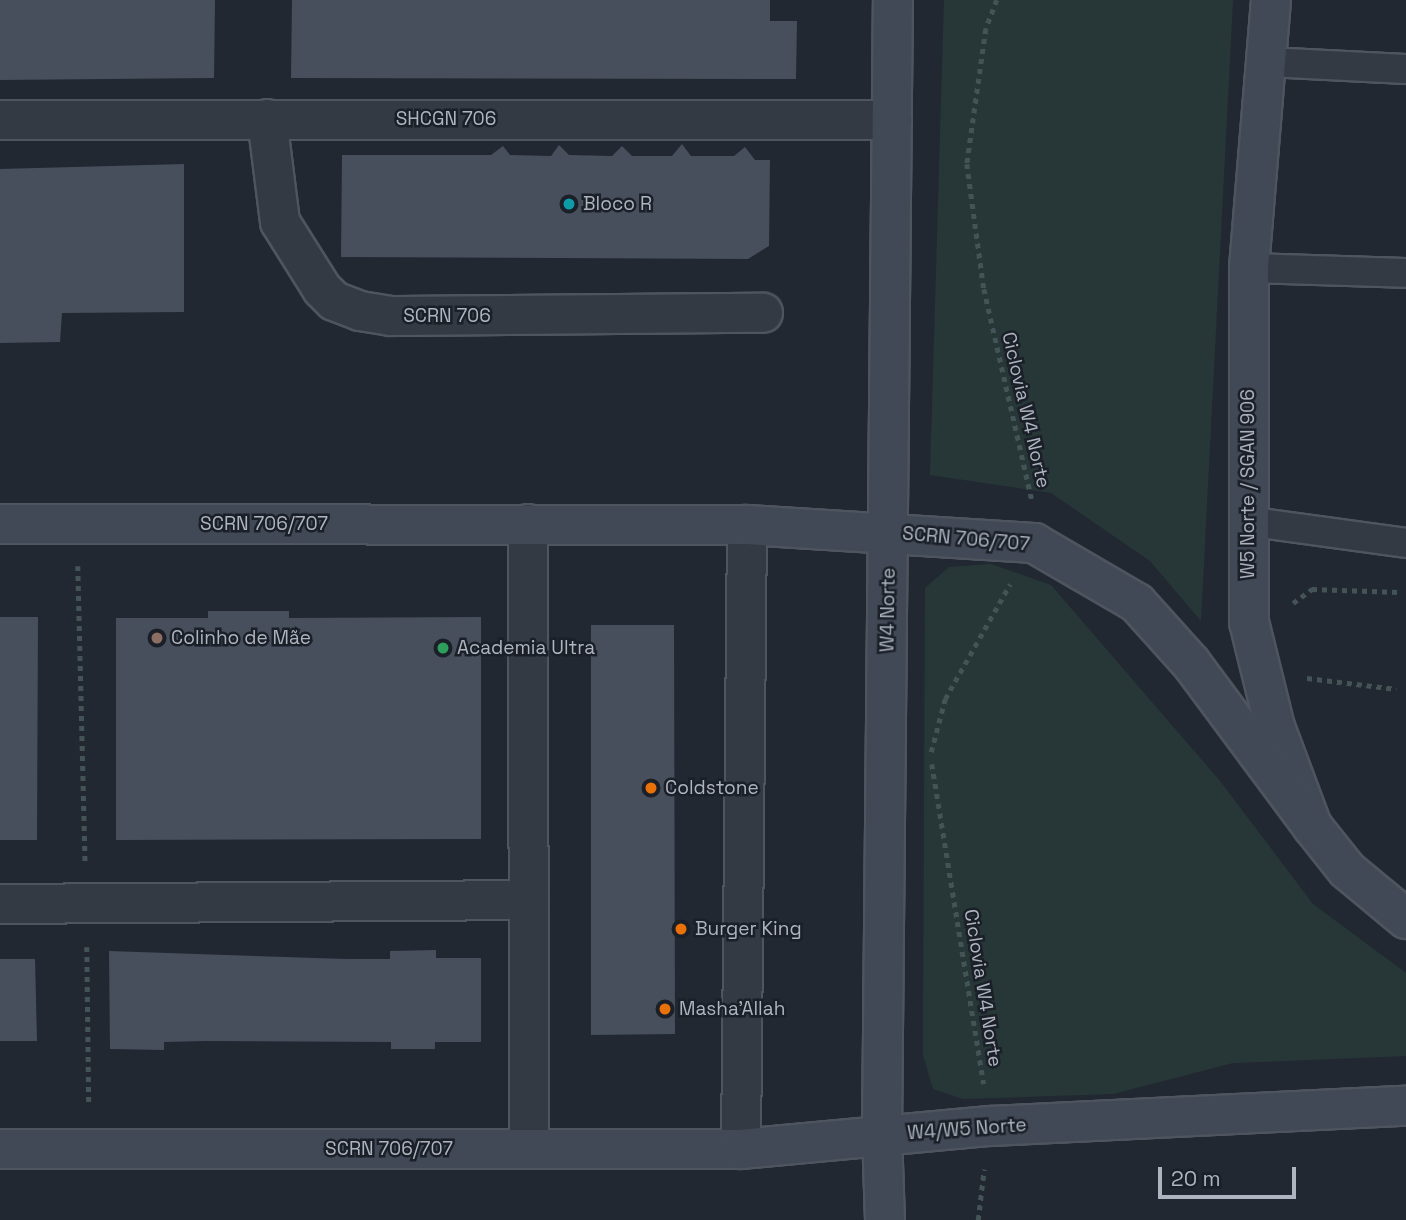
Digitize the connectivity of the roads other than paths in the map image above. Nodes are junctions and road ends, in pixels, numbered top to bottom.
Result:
1 (893, 0) edge
2 (1271, 0) edge
3 (1267, 62) junction
4 (1406, 69) edge
5 (267, 119) junction
6 (0, 120) edge
7 (892, 120) junction
8 (1250, 268) junction
9 (1406, 273) edge
10 (763, 313) dead end
11 (1246, 521) junction
12 (0, 524) edge
13 (528, 524) junction
14 (747, 525) junction
15 (889, 533) junction
16 (1406, 543) edge
17 (1312, 826) junction
18 (529, 900) junction
19 (0, 904) edge
20 (1406, 919) edge
21 (1406, 1106) edge
22 (882, 1136) junction
23 (0, 1149) edge
24 (529, 1149) junction
25 (741, 1149) junction
26 (885, 1220) edge

1 - 7 main road, W4 Norte
2 - 3 main road, W5 Norte / SGAN 906
3 - 4 lane
3 - 8 main road, W5 Norte / SGAN 906
5 - 6 street, SHCGN 706
5 - 7 street, SHCGN 706
5 - 10 street, SCRN 706
7 - 15 main road, W4 Norte
8 - 9 lane
8 - 11 main road, W5 Norte / SGAN 906
11 - 16 lane
11 - 17 main road, W5 Norte / SGAN 906
12 - 13 main road, SCRN 706/707
13 - 14 main road, SCRN 706/707
13 - 18 street
14 - 15 main road, SCRN 706/707
14 - 25 street
15 - 17 main road, SCRN 706/707
15 - 22 main road, W4 Norte
17 - 20 main road, W5 Norte / SGAN 906
18 - 19 street
18 - 24 street
21 - 22 main road, W4/W5 Norte
22 - 25 main road, W4/W5 Norte
22 - 26 main road, W4 Norte
23 - 24 main road, SCRN 706/707
24 - 25 main road, W4/W5 Norte

